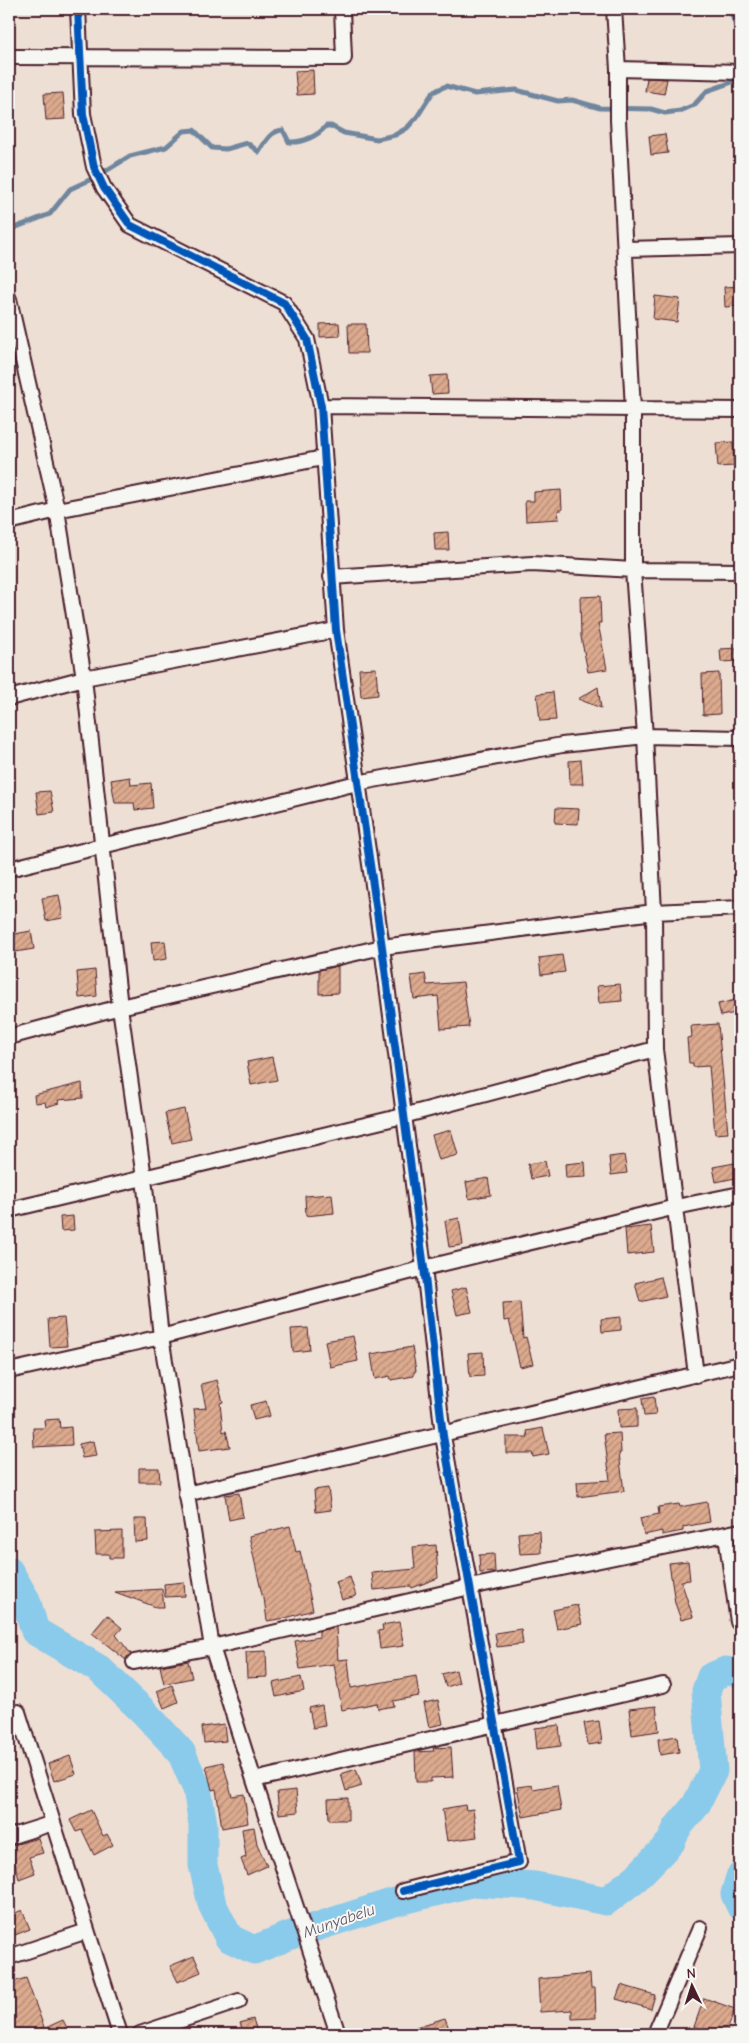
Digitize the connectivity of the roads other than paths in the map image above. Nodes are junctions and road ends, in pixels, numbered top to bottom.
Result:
1 (78, 9) edge
2 (342, 9) edge
3 (614, 9) edge
4 (9, 57) edge
5 (80, 57) junction
6 (618, 70) junction
7 (740, 72) edge
8 (740, 246) edge
9 (626, 249) junction
10 (9, 299) edge
11 (321, 406) junction
12 (633, 410) junction
13 (740, 410) edge
14 (323, 458) junction
15 (56, 510) junction
16 (9, 522) edge
17 (633, 570) junction
18 (740, 571) edge
19 (331, 577) junction
20 (336, 630) junction
21 (84, 678) junction
22 (9, 698) edge
23 (646, 736) junction
24 (740, 738) edge
25 (356, 783) junction
26 (104, 846) junction
27 (9, 869) edge
28 (740, 908) edge
29 (654, 912) junction
30 (382, 946) junction
31 (120, 1007) junction
32 (9, 1037) edge
33 (655, 1049) junction
34 (404, 1116) junction
35 (144, 1178) junction
36 (740, 1194) edge
37 (676, 1207) junction
38 (9, 1210) edge
39 (424, 1268) junction
40 (161, 1337) junction
41 (740, 1364) edge
42 (9, 1371) edge
43 (696, 1375) junction
44 (443, 1436) junction
45 (186, 1494) junction
46 (740, 1531) edge
47 (726, 1535) junction
48 (470, 1588) junction
49 (738, 1622) dead end
50 (212, 1647) junction
51 (134, 1662) dead end
52 (663, 1685) dead end
53 (9, 1716) edge
54 (495, 1725) junction
55 (254, 1780) junction
56 (53, 1823) junction
57 (9, 1837) edge
58 (404, 1891) dead end
59 (700, 1928) dead end
60 (87, 1931) junction
61 (9, 1957) edge
62 (239, 2001) dead end
63 (120, 2034) edge
64 (140, 2034) edge
65 (338, 2034) edge
66 (655, 2034) edge

1 - 5 street
2 - 5 street
3 - 6 street
4 - 5 street
5 - 11 street
6 - 7 street
6 - 9 street
8 - 9 street
9 - 12 street
10 - 15 street
11 - 12 street
11 - 14 street
12 - 13 street
12 - 17 street
14 - 15 street
14 - 19 street
15 - 16 street
15 - 21 street
17 - 18 street
17 - 19 street
17 - 23 street
19 - 20 street
20 - 21 street
20 - 25 street
21 - 22 street
21 - 26 street
23 - 24 street
23 - 25 street
23 - 29 street
25 - 26 street
25 - 30 street
26 - 27 street
26 - 31 street
28 - 29 street
29 - 30 street
29 - 33 street
30 - 31 street
30 - 34 street
31 - 32 street
31 - 35 street
33 - 34 street
33 - 37 street
34 - 35 street
34 - 39 street
35 - 38 street
35 - 40 street
36 - 37 street
37 - 39 street
37 - 43 street
39 - 40 street
39 - 44 street
40 - 42 street
40 - 45 street
41 - 43 street
43 - 44 street
44 - 45 street
44 - 48 street
45 - 50 street
46 - 47 street
47 - 48 street
47 - 49 street
48 - 50 street
48 - 54 street
50 - 51 street
50 - 55 street
52 - 54 street
53 - 56 street
54 - 55 street
54 - 58 street
55 - 65 street
56 - 57 street
56 - 60 street
59 - 66 street
60 - 61 street
60 - 63 street
62 - 64 street

